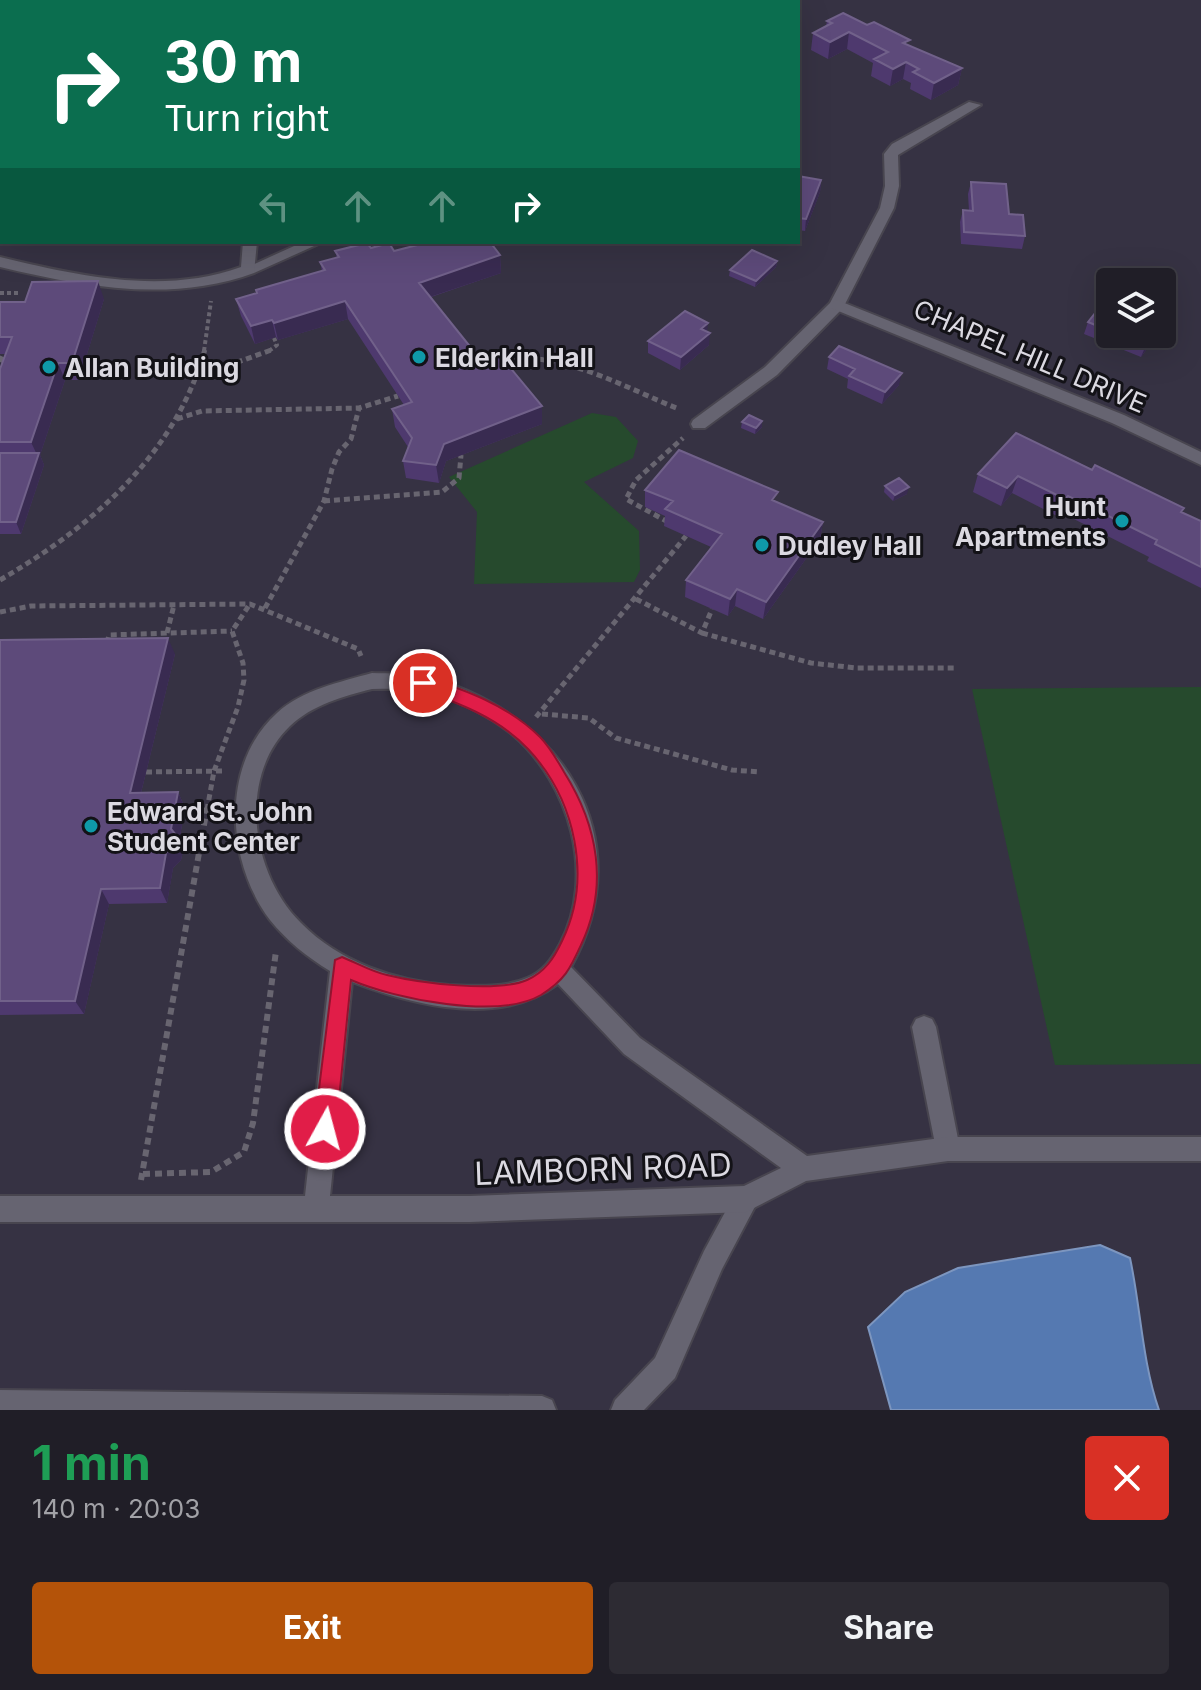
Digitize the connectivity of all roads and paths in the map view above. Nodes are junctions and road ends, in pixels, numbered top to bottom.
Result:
1 (974, 105) dead end
2 (250, 244) edge
3 (311, 244) edge
4 (0, 262) edge
5 (249, 270) junction
6 (210, 285) junction
7 (837, 305) junction
8 (274, 338) edge
9 (3, 355) edge
10 (0, 362) edge
11 (493, 364) edge
12 (198, 376) junction
13 (398, 396) edge
14 (359, 408) junction
15 (176, 420) junction
16 (704, 421) junction
17 (461, 455) edge
18 (1201, 459) edge
19 (324, 501) junction
20 (668, 522) edge
21 (686, 536) edge
22 (0, 580) edge
23 (636, 599) junction
24 (250, 604) junction
25 (174, 605) junction
26 (265, 608) junction
27 (712, 609) edge
28 (0, 612) edge
29 (232, 631) junction
30 (167, 633) junction
31 (702, 633) junction
32 (104, 655) edge
33 (954, 668) dead end
34 (372, 681) junction
35 (214, 771) junction
36 (251, 771) junction
37 (146, 772) dead end
38 (760, 772) dead end
39 (281, 914) junction
40 (342, 967) junction
41 (559, 970) junction
42 (924, 1027) dead end
43 (948, 1149) junction
44 (1201, 1149) edge
45 (804, 1169) junction
46 (746, 1199) junction
47 (0, 1209) edge
48 (316, 1209) junction
49 (0, 1404) edge
50 (542, 1410) edge
51 (625, 1410) edge

1 - 7 street
2 - 5 street
3 - 5 street
4 - 6 street
5 - 6 street
6 - 12 path
7 - 16 street
7 - 18 street, CHAPEL HILL DRIVE
8 - 12 path
9 - 10 path
11 - 16 path
12 - 15 path
13 - 14 path
14 - 15 path
14 - 19 path
15 - 22 path
16 - 20 path
17 - 19 path
19 - 26 path
21 - 23 path
23 - 31 path
23 - 38 path
24 - 25 path
24 - 26 path
24 - 29 path
25 - 28 path
25 - 30 path
26 - 34 path
27 - 31 path
29 - 30 path
29 - 35 path
30 - 32 path
31 - 33 path
34 - 36 street
34 - 41 street
35 - 36 path
35 - 37 path
35 - 39 path
36 - 39 street
39 - 40 street
40 - 41 street
40 - 48 street
41 - 45 street
42 - 43 street
43 - 44 street, LAMBORN ROAD
43 - 45 street, LAMBORN ROAD
45 - 46 street, LAMBORN ROAD
46 - 48 street, LAMBORN ROAD
46 - 51 street
47 - 48 street, LAMBORN ROAD
49 - 50 street

